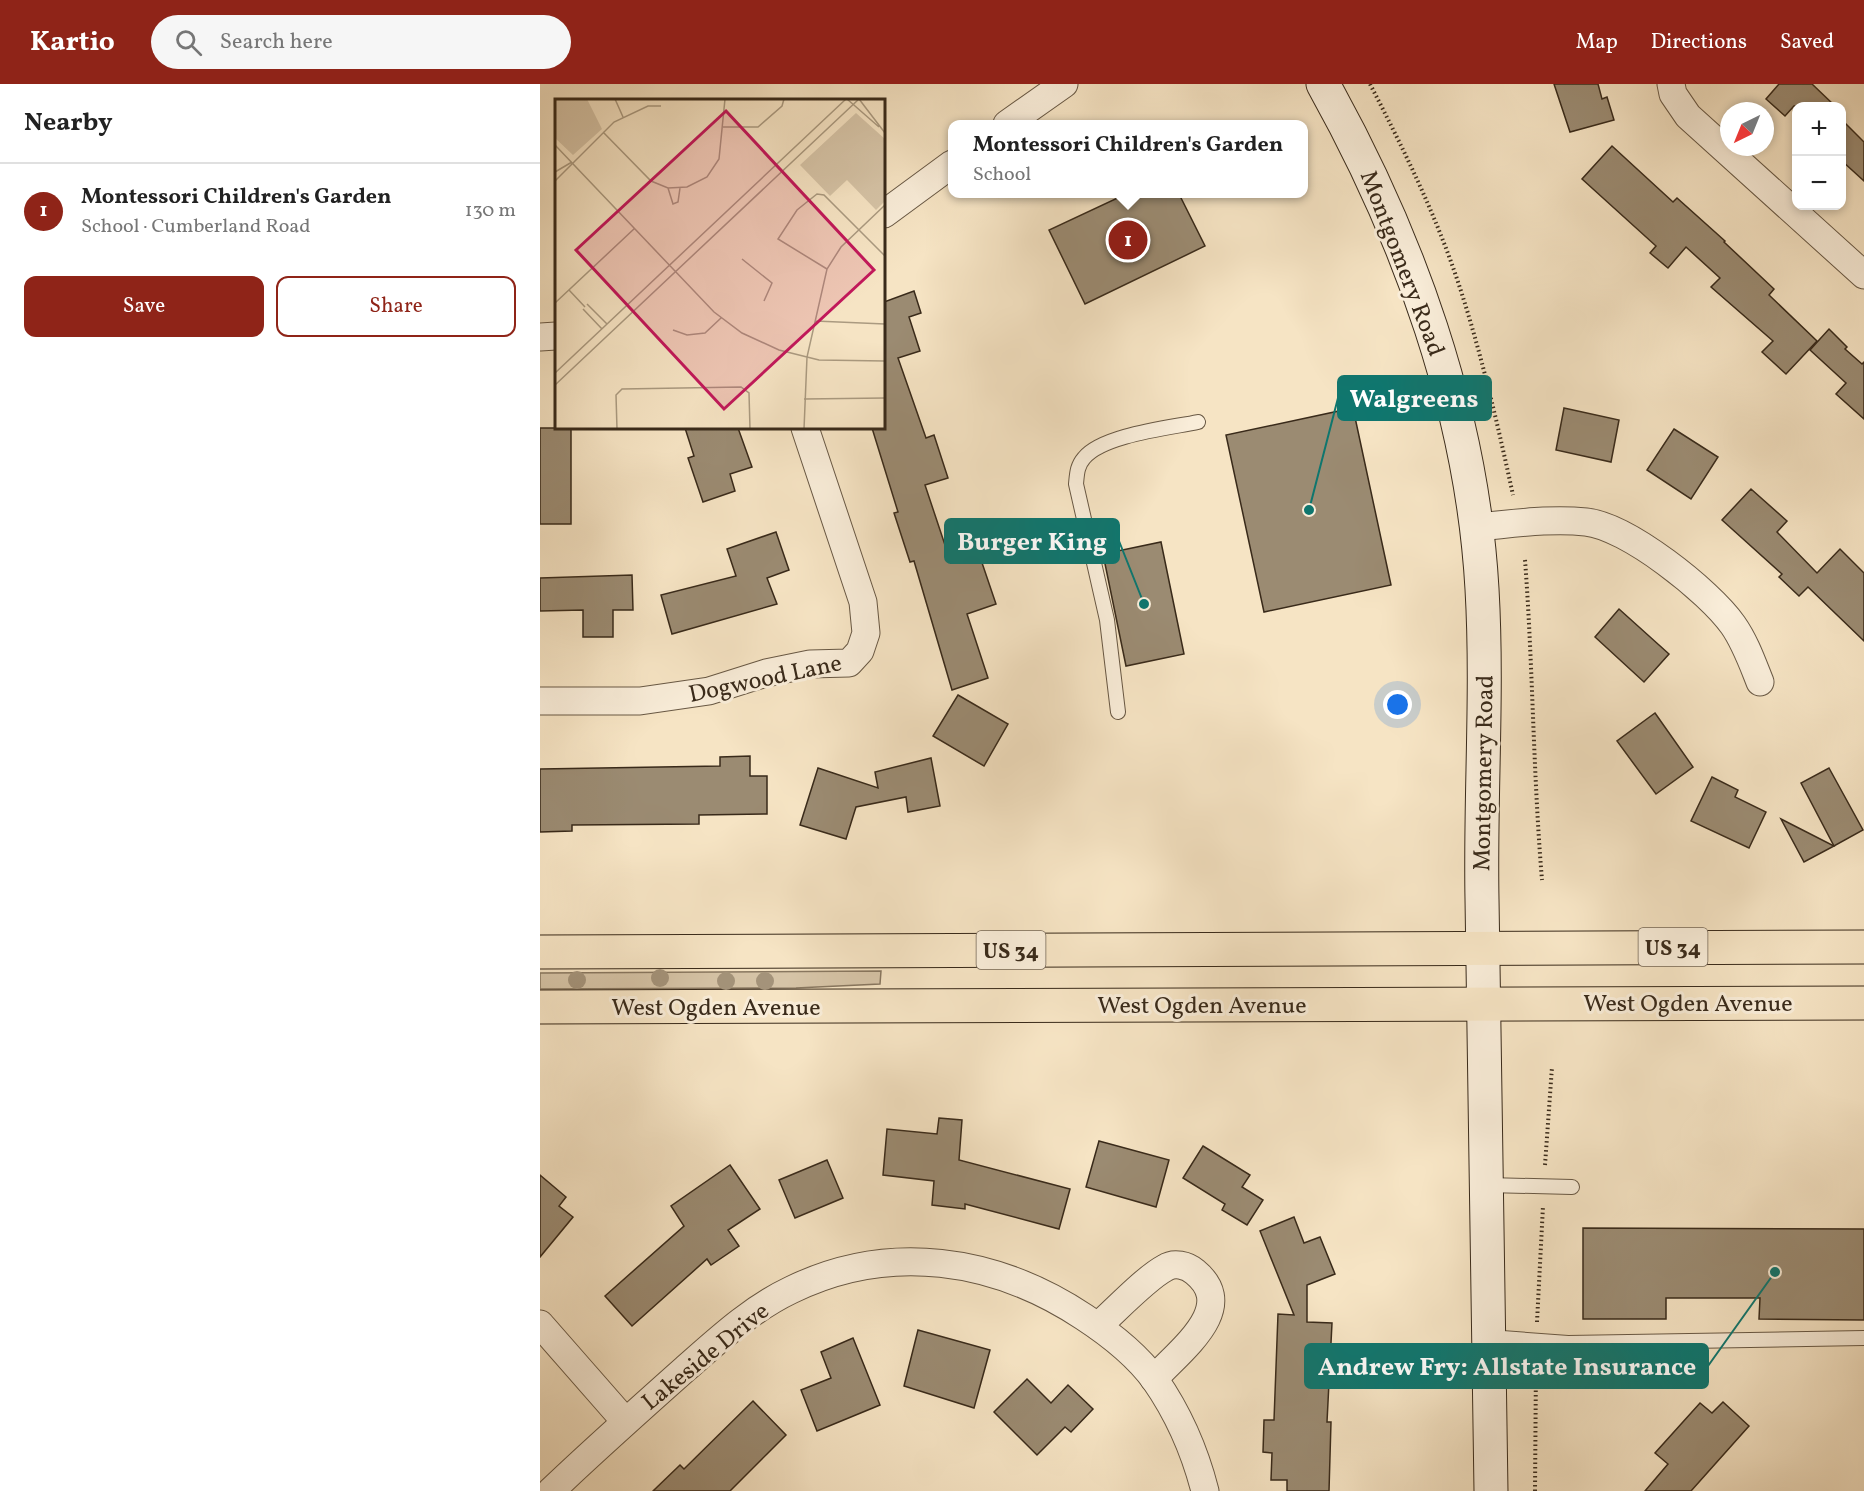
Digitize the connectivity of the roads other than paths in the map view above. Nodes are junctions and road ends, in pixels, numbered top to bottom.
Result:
1 (1064, 84) edge
2 (1323, 84) edge
3 (1671, 84) edge
4 (1036, 92) edge
5 (1011, 120) edge
6 (948, 167) edge
7 (885, 213) edge
8 (1864, 275) edge
9 (555, 336) edge
10 (540, 337) edge
11 (1198, 422) dead end
12 (805, 429) edge
13 (1476, 527) junction
14 (1760, 682) dead end
15 (540, 701) edge
16 (1118, 712) dead end
17 (1483, 947) junction
18 (1864, 947) edge
19 (540, 952) edge
20 (1484, 1003) junction
21 (1864, 1003) edge
22 (540, 1007) edge
23 (1487, 1185) junction
24 (1572, 1187) dead end
25 (540, 1324) edge
26 (1098, 1326) junction
27 (1489, 1337) junction
28 (1864, 1338) edge
29 (1154, 1379) junction
30 (625, 1421) junction
31 (551, 1491) edge
32 (1205, 1491) edge
33 (1491, 1491) edge

1 - 4 street
2 - 13 street, Montgomery Road
3 - 8 street
4 - 5 street
6 - 7 street
9 - 10 street
11 - 16 lane
12 - 15 street, Dogwood Lane
13 - 14 street
13 - 17 street, Montgomery Road
17 - 18 main road, US 34
17 - 19 main road, US 34
17 - 20 street, Montgomery Road
20 - 21 main road, West Ogden Avenue
20 - 22 main road, West Ogden Avenue
20 - 23 street, Montgomery Road
23 - 24 lane
23 - 27 street, Montgomery Road
25 - 30 street
26 - 29 street, Lakeside Drive
26 - 29 street
26 - 30 street, Lakeside Drive
27 - 28 lane
27 - 33 street, Montgomery Road
29 - 32 street, Lakeside Drive
30 - 31 street, Lakeside Drive

